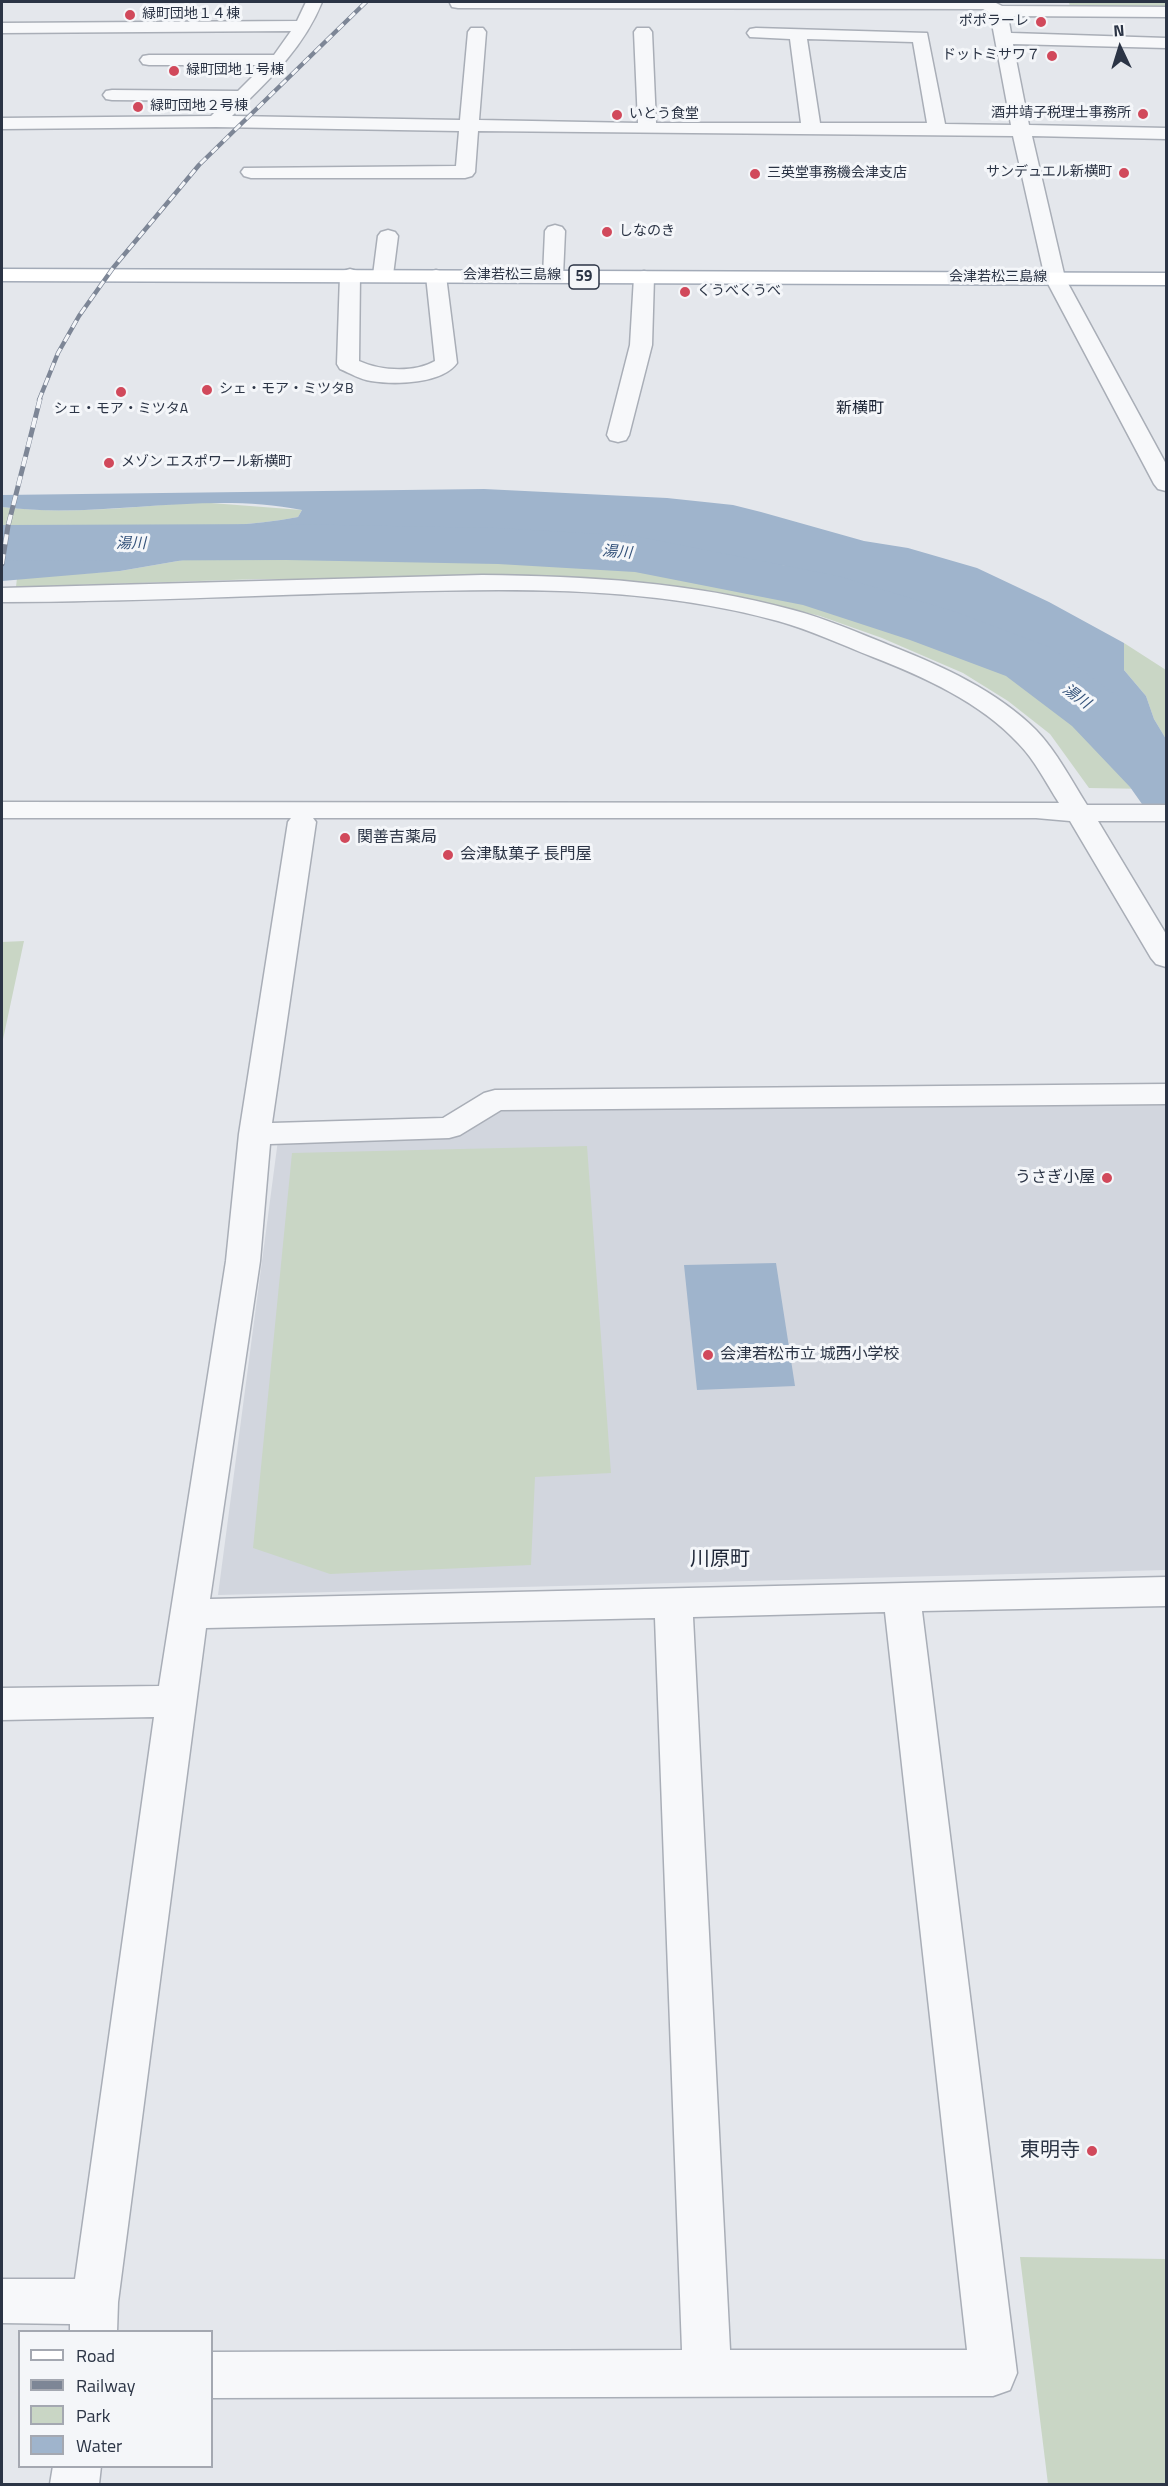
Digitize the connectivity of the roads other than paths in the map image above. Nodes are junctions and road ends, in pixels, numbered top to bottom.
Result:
1 (314, 2) edge
2 (559, 2) edge
3 (458, 3) edge
4 (988, 5) edge
5 (1167, 12) edge
6 (303, 27) junction
7 (2, 28) edge
8 (477, 32) dead end
9 (643, 32) dead end
10 (756, 33) dead end
11 (798, 34) junction
12 (1003, 38) junction
13 (1167, 43) edge
14 (149, 60) dead end
15 (277, 60) junction
16 (112, 95) dead end
17 (242, 96) junction
18 (216, 121) junction
19 (2, 124) edge
20 (469, 126) junction
21 (647, 128) junction
22 (811, 128) junction
23 (937, 129) junction
24 (1021, 130) junction
25 (1167, 133) edge
26 (251, 172) dead end
27 (555, 231) dead end
28 (388, 236) dead end
29 (2, 275) edge
30 (350, 275) junction
31 (383, 275) junction
32 (436, 276) junction
33 (553, 276) junction
34 (644, 277) junction
35 (1055, 278) junction
36 (1167, 279) edge
37 (618, 435) dead end
38 (1167, 484) edge
39 (2, 595) edge
40 (2, 810) edge
41 (1094, 813) junction
42 (1167, 813) edge
43 (302, 822) dead end
44 (1167, 958) edge
45 (1167, 1094) edge
46 (255, 1134) junction
47 (1167, 1591) edge
48 (902, 1599) junction
49 (673, 1601) junction
50 (191, 1614) junction
51 (176, 1701) junction
52 (2, 1704) edge
53 (2, 2301) edge
54 (94, 2317) edge
55 (707, 2374) junction
56 (213, 2375) edge
57 (77, 2468) edge
58 (74, 2484) edge

1 - 6 street
2 - 3 street
2 - 4 street
4 - 5 street
4 - 12 street
6 - 7 street
6 - 15 street
8 - 20 street
9 - 21 street
10 - 11 street
11 - 22 street
11 - 23 street
12 - 13 street
12 - 24 street
14 - 15 street
15 - 17 street
16 - 17 street
17 - 18 street
18 - 19 street
18 - 20 street
20 - 21 street
20 - 26 street
21 - 22 street
22 - 23 street
23 - 24 street
24 - 25 street
24 - 35 street
27 - 33 street
28 - 31 street
29 - 30 main road, 会津若松三島線 / 59
30 - 31 main road, 会津若松三島線 / 59
30 - 32 street
31 - 32 main road, 会津若松三島線 / 59
32 - 33 main road, 会津若松三島線 / 59
33 - 34 main road, 会津若松三島線 / 59
34 - 35 main road, 会津若松三島線 / 59
34 - 37 street
35 - 36 main road, 会津若松三島線 / 59
35 - 38 street
39 - 41 street
40 - 41 street
41 - 42 street
41 - 44 street
43 - 46 street
45 - 46 street
46 - 50 street
47 - 48 street
48 - 49 street
48 - 55 street
49 - 50 street
49 - 55 street
50 - 51 street
51 - 52 street
51 - 54 street
53 - 54 street
55 - 56 street
57 - 58 street

